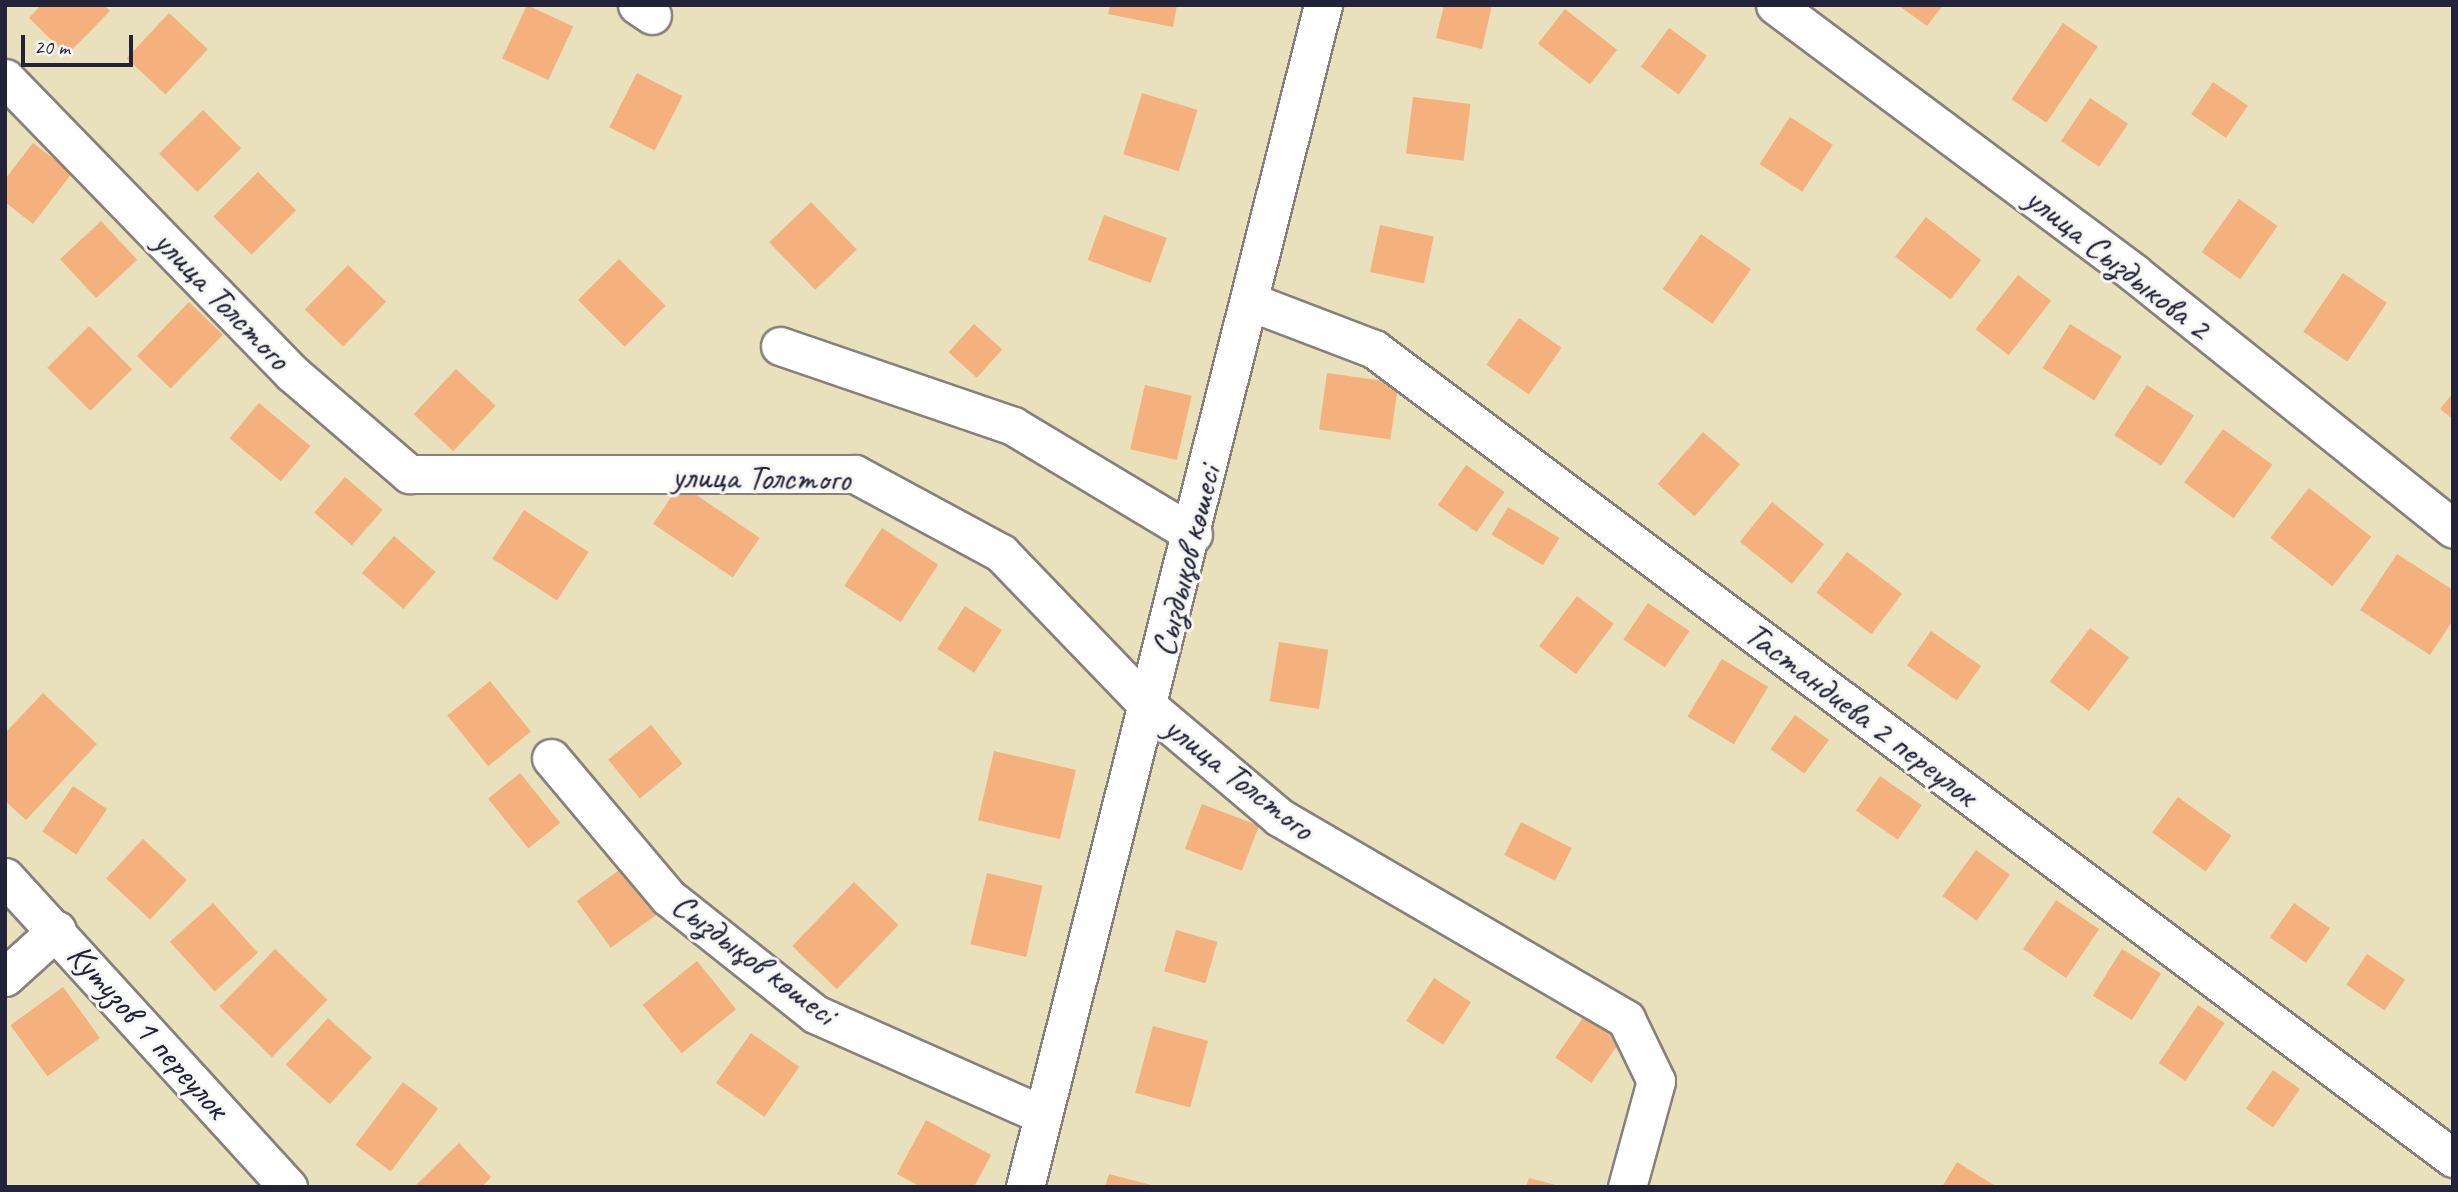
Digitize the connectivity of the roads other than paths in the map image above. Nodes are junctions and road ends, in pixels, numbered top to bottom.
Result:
1 (1323, 5) edge
2 (1775, 5) edge
3 (5, 78) edge
4 (1251, 302) junction
5 (780, 346) dead end
6 (2453, 530) edge
7 (1193, 534) junction
8 (1149, 706) junction
9 (551, 758) dead end
10 (5, 877) edge
11 (57, 930) junction
12 (5, 977) edge
13 (1043, 1115) junction
14 (2453, 1158) edge
15 (288, 1187) edge
16 (1025, 1187) edge
17 (1627, 1187) edge

1 - 4 street, Сыздықов көшесі
2 - 6 street, улица Сыздыкова 2
3 - 8 street, улица Толстого
4 - 7 street, Сыздықов көшесі
4 - 14 street, Тастандиева 2 переулок
5 - 7 street
7 - 8 street, Сыздықов көшесі
8 - 13 street, Сыздықов көшесі
8 - 17 street, улица Толстого
9 - 13 street, Сыздықов көшесі
10 - 11 street, Кутузов 1 переулок
11 - 12 street
11 - 15 street, Кутузов 1 переулок
13 - 16 street, Сыздықов көшесі

